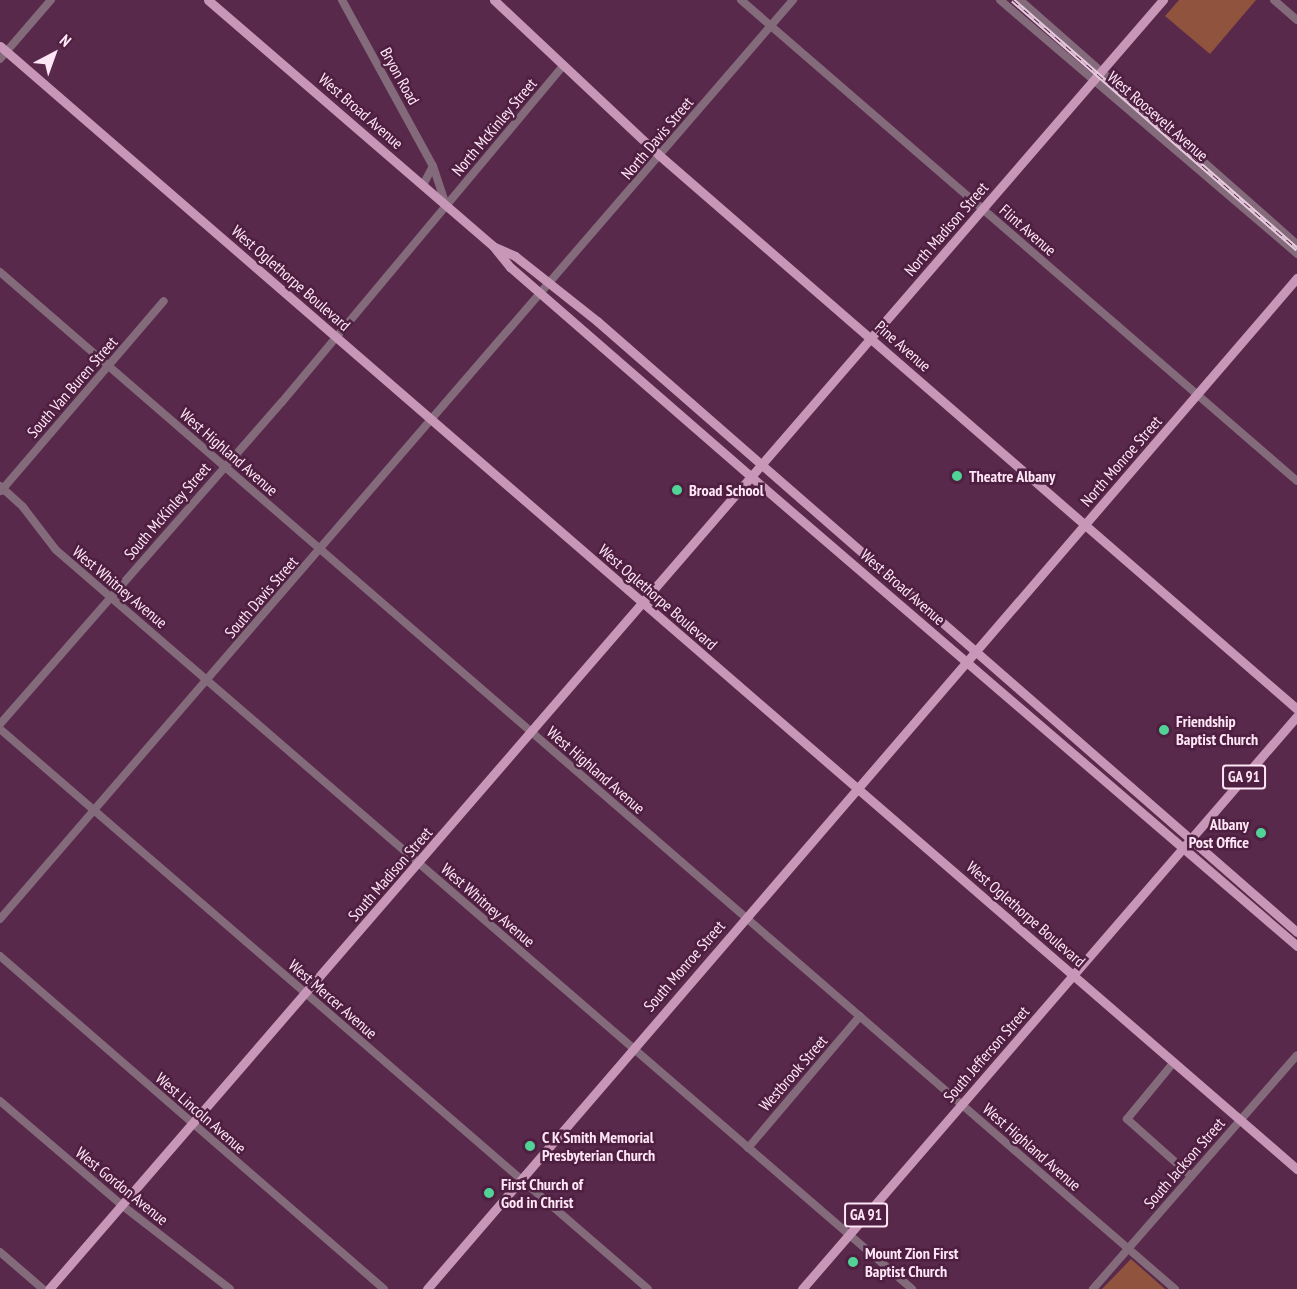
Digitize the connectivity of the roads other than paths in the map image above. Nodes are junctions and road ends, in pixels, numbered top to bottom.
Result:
1 (51, 0) edge
2 (208, 0) edge
3 (342, 0) edge
4 (494, 0) edge
5 (741, 0) edge
6 (793, 0) edge
7 (1000, 0) edge
8 (1020, 0) edge
9 (1162, 0) edge
10 (1274, 0) edge
11 (1297, 20) edge
12 (770, 25) junction
13 (2, 52) edge
14 (564, 65) junction
15 (1101, 71) junction
16 (1095, 79) junction
17 (659, 155) junction
18 (433, 166) junction
19 (423, 185) junction
20 (446, 205) junction
21 (983, 209) junction
22 (1297, 244) edge
23 (493, 246) junction
24 (1297, 254) edge
25 (0, 272) edge
26 (1297, 278) edge
27 (550, 283) junction
28 (541, 293) junction
29 (164, 301) dead end
30 (337, 337) junction
31 (872, 338) junction
32 (107, 366) junction
33 (1197, 395) junction
34 (433, 420) junction
35 (224, 466) junction
36 (764, 466) junction
37 (753, 477) junction
38 (1297, 481) edge
39 (1, 489) edge
40 (1086, 525) junction
41 (320, 549) junction
42 (111, 596) junction
43 (644, 604) junction
44 (978, 651) junction
45 (967, 663) junction
46 (208, 679) junction
47 (1297, 709) edge
48 (1297, 716) edge
49 (0, 724) edge
50 (0, 729) edge
51 (532, 732) junction
52 (857, 789) junction
53 (94, 811) junction
54 (1191, 838) junction
55 (1182, 848) junction
56 (420, 863) junction
57 (746, 918) junction
58 (0, 919) edge
59 (1297, 932) edge
60 (1297, 946) edge
61 (0, 956) edge
62 (1074, 975) junction
63 (307, 993) junction
64 (860, 1016) junction
65 (633, 1048) junction
66 (1297, 1055) edge
67 (1174, 1062) junction
68 (0, 1101) edge
69 (962, 1105) junction
70 (1240, 1119) junction
71 (194, 1124) junction
72 (748, 1148) junction
73 (1297, 1169) edge
74 (1191, 1176) junction
75 (521, 1179) junction
76 (123, 1206) junction
77 (849, 1235) junction
78 (1129, 1248) junction
79 (0, 1252) edge
80 (43, 1289) edge
81 (49, 1289) edge
82 (230, 1289) edge
83 (384, 1289) edge
84 (427, 1289) edge
85 (648, 1289) edge
86 (802, 1289) edge
87 (912, 1289) edge
88 (1093, 1289) edge
89 (1175, 1289) edge

1 - 13 street
2 - 19 main road, West Broad Avenue
3 - 18 street, Bryon Road
4 - 14 main road, Pine Avenue
5 - 12 street, Flint Avenue
6 - 12 street, North Davis Street
7 - 16 street, West Roosevelt Avenue
8 - 15 street, West Roosevelt Avenue
9 - 15 main road, North Madison Street
10 - 11 street
12 - 17 street, North Davis Street
12 - 21 street, Flint Avenue
13 - 30 main road, West Oglethorpe Boulevard
14 - 17 main road, Pine Avenue
14 - 20 street, North McKinley Street
15 - 16 main road, North Madison Street
15 - 22 street, West Roosevelt Avenue
16 - 21 main road, North Madison Street
16 - 24 street, West Roosevelt Avenue
17 - 27 street, North Davis Street
17 - 31 main road, Pine Avenue
18 - 19 street
18 - 20 street, Bryon Road
19 - 20 main road, West Broad Avenue
20 - 23 main road, West Broad Avenue
20 - 30 street, South McKinley Street
21 - 31 main road, North Madison Street
21 - 33 street, Flint Avenue
23 - 27 main road, West Broad Avenue
23 - 28 main road, West Broad Avenue
25 - 32 street, West Highland Avenue
26 - 33 main road, North Monroe Street
27 - 28 street, North Davis Street
27 - 36 main road, West Broad Avenue
28 - 34 street, South Davis Street
28 - 37 main road, West Broad Avenue
29 - 32 street, South Van Buren Street
30 - 34 main road, West Oglethorpe Boulevard
30 - 35 street, South McKinley Street
31 - 36 main road, North Madison Street
31 - 40 main road, Pine Avenue
32 - 35 street, West Highland Avenue
32 - 39 street, South Van Buren Street
33 - 38 street, Flint Avenue
33 - 40 main road, North Monroe Street
34 - 41 street, South Davis Street
34 - 43 main road, West Oglethorpe Boulevard
35 - 41 street, West Highland Avenue
35 - 42 street, South McKinley Street
36 - 37 main road, North Madison Street
36 - 44 main road, West Broad Avenue
37 - 43 main road, South Madison Street
37 - 45 main road, West Broad Avenue
39 - 42 street, West Whitney Avenue
40 - 44 main road, North Monroe Street
40 - 47 main road, Pine Avenue
41 - 46 street, South Davis Street
41 - 51 street, West Highland Avenue
42 - 46 street, West Whitney Avenue
42 - 49 street, South McKinley Street
43 - 51 main road, South Madison Street
43 - 52 main road, West Oglethorpe Boulevard
44 - 45 main road, North Monroe Street
44 - 54 main road, West Broad Avenue
45 - 52 main road, South Monroe Street
45 - 55 main road, West Broad Avenue
46 - 53 street, South Davis Street
46 - 56 street, West Whitney Avenue
48 - 54 main road, GA 91
50 - 53 street, West Mercer Avenue
51 - 56 main road, South Madison Street
51 - 57 street, West Highland Avenue
52 - 57 main road, South Monroe Street
52 - 62 main road, West Oglethorpe Boulevard
53 - 58 street, South Davis Street
53 - 63 street, West Mercer Avenue
54 - 55 main road, South Jefferson Street / GA 91
54 - 59 main road, West Broad Avenue
55 - 60 main road, West Broad Avenue
55 - 62 main road, South Jefferson Street / GA 91
56 - 63 main road, South Madison Street
56 - 65 street, West Whitney Avenue
57 - 64 street, West Highland Avenue
57 - 65 main road, South Monroe Street
61 - 71 street, West Lincoln Avenue
62 - 67 main road, West Oglethorpe Boulevard
62 - 69 main road, South Jefferson Street / GA 91
63 - 71 main road, South Madison Street
63 - 75 street, West Mercer Avenue
64 - 69 street, West Highland Avenue
64 - 72 street, Westbrook Street
65 - 72 street, West Whitney Avenue
65 - 75 main road, South Monroe Street
66 - 70 street, South Jackson Street
67 - 70 main road, West Oglethorpe Boulevard
67 - 74 street
68 - 76 street, West Gordon Avenue
69 - 77 main road, South Jefferson Street / GA 91
69 - 78 street, West Highland Avenue
70 - 73 main road, West Oglethorpe Boulevard
70 - 74 street, South Jackson Street
71 - 76 main road, South Madison Street
71 - 83 street, West Lincoln Avenue
72 - 77 street, West Whitney Avenue
74 - 78 street, South Jackson Street
75 - 84 main road, South Monroe Street
75 - 85 street, West Mercer Avenue
76 - 81 main road, South Madison Street
76 - 82 street, West Gordon Avenue
77 - 86 main road, South Jefferson Street / GA 91
77 - 87 street, West Whitney Avenue
78 - 88 street, South Jackson Street
78 - 89 street, West Highland Avenue
79 - 80 street

